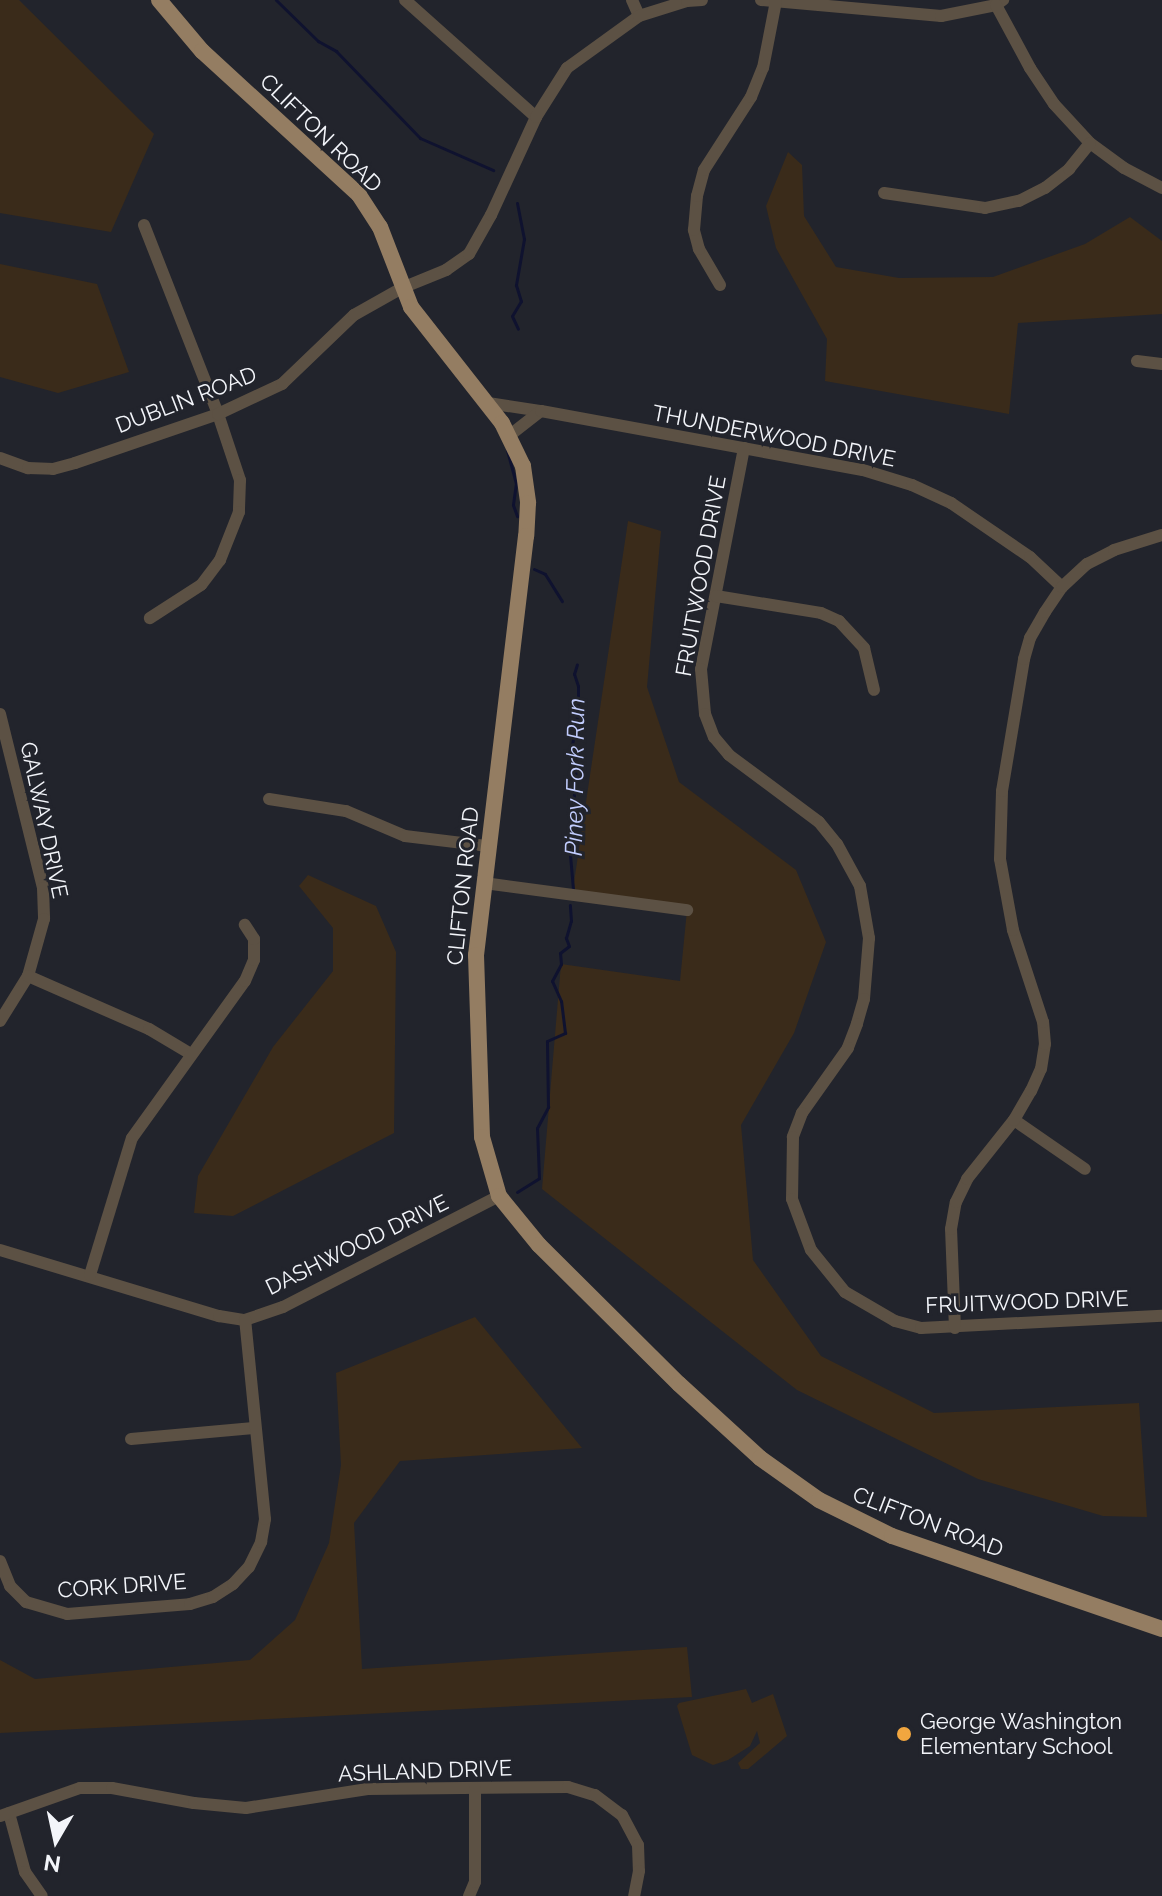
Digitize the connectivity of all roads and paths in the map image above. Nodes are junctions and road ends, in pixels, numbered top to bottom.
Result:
1 (159, 0) edge
2 (405, 0) edge
3 (632, 0) edge
4 (702, 0) edge
5 (761, 0) edge
6 (776, 1) edge
7 (1000, 3) edge
8 (883, 7) edge
9 (639, 16) junction
10 (536, 117) junction
11 (1090, 143) junction
12 (1162, 188) edge
13 (884, 193) dead end
14 (144, 225) dead end
15 (720, 285) dead end
16 (402, 288) junction
17 (1137, 361) dead end
18 (1162, 364) edge
19 (488, 403) junction
20 (541, 411) junction
21 (218, 414) junction
22 (510, 435) junction
23 (744, 448) junction
24 (0, 458) edge
25 (1162, 535) edge
26 (1062, 587) junction
27 (716, 596) junction
28 (150, 618) dead end
29 (874, 690) dead end
30 (0, 714) edge
31 (269, 799) dead end
32 (488, 846) junction
33 (484, 883) junction
34 (687, 910) dead end
35 (245, 925) dead end
36 (28, 976) junction
37 (0, 1021) edge
38 (191, 1054) junction
39 (1014, 1120) junction
40 (1085, 1169) dead end
41 (499, 1196) junction
42 (0, 1250) edge
43 (90, 1275) junction
44 (1162, 1316) edge
45 (245, 1320) junction
46 (955, 1328) junction
47 (254, 1428) junction
48 (131, 1439) dead end
49 (0, 1561) edge
50 (1162, 1629) edge
51 (475, 1788) junction
52 (4, 1815) edge
53 (42, 1896) edge
54 (469, 1896) edge
55 (634, 1896) edge

1 - 16 main road, CLIFTON ROAD
2 - 10 street
3 - 9 street
4 - 9 street, DUBLIN ROAD
5 - 6 street
6 - 8 street
6 - 15 street
7 - 8 street
7 - 11 street
9 - 10 street, DUBLIN ROAD
10 - 16 street, DUBLIN ROAD
11 - 12 street
11 - 13 street
14 - 21 street
16 - 19 main road, CLIFTON ROAD
16 - 21 street, DUBLIN ROAD
17 - 18 street
19 - 20 street, THUNDERWOOD DRIVE
19 - 22 main road, CLIFTON ROAD
20 - 22 street
20 - 23 street, THUNDERWOOD DRIVE
21 - 24 street, DUBLIN ROAD
21 - 28 street
22 - 32 main road, CLIFTON ROAD
23 - 26 street, THUNDERWOOD DRIVE
23 - 27 street, FRUITWOOD DRIVE
25 - 26 street
26 - 39 street
27 - 29 street
27 - 46 street, FRUITWOOD DRIVE
30 - 36 street, GALWAY DRIVE
31 - 32 street
32 - 33 main road, CLIFTON ROAD
33 - 34 street
33 - 41 main road, CLIFTON ROAD
35 - 38 street
36 - 37 street, GALWAY DRIVE
36 - 38 street
38 - 43 street
39 - 40 street
39 - 46 street
41 - 45 street, DASHWOOD DRIVE
41 - 50 main road, CLIFTON ROAD
42 - 43 street
43 - 45 street
44 - 46 street, FRUITWOOD DRIVE
45 - 47 street, CORK DRIVE
47 - 48 street
47 - 49 street, CORK DRIVE
51 - 52 street, ASHLAND DRIVE
51 - 54 street
51 - 55 street, ASHLAND DRIVE
52 - 53 street

